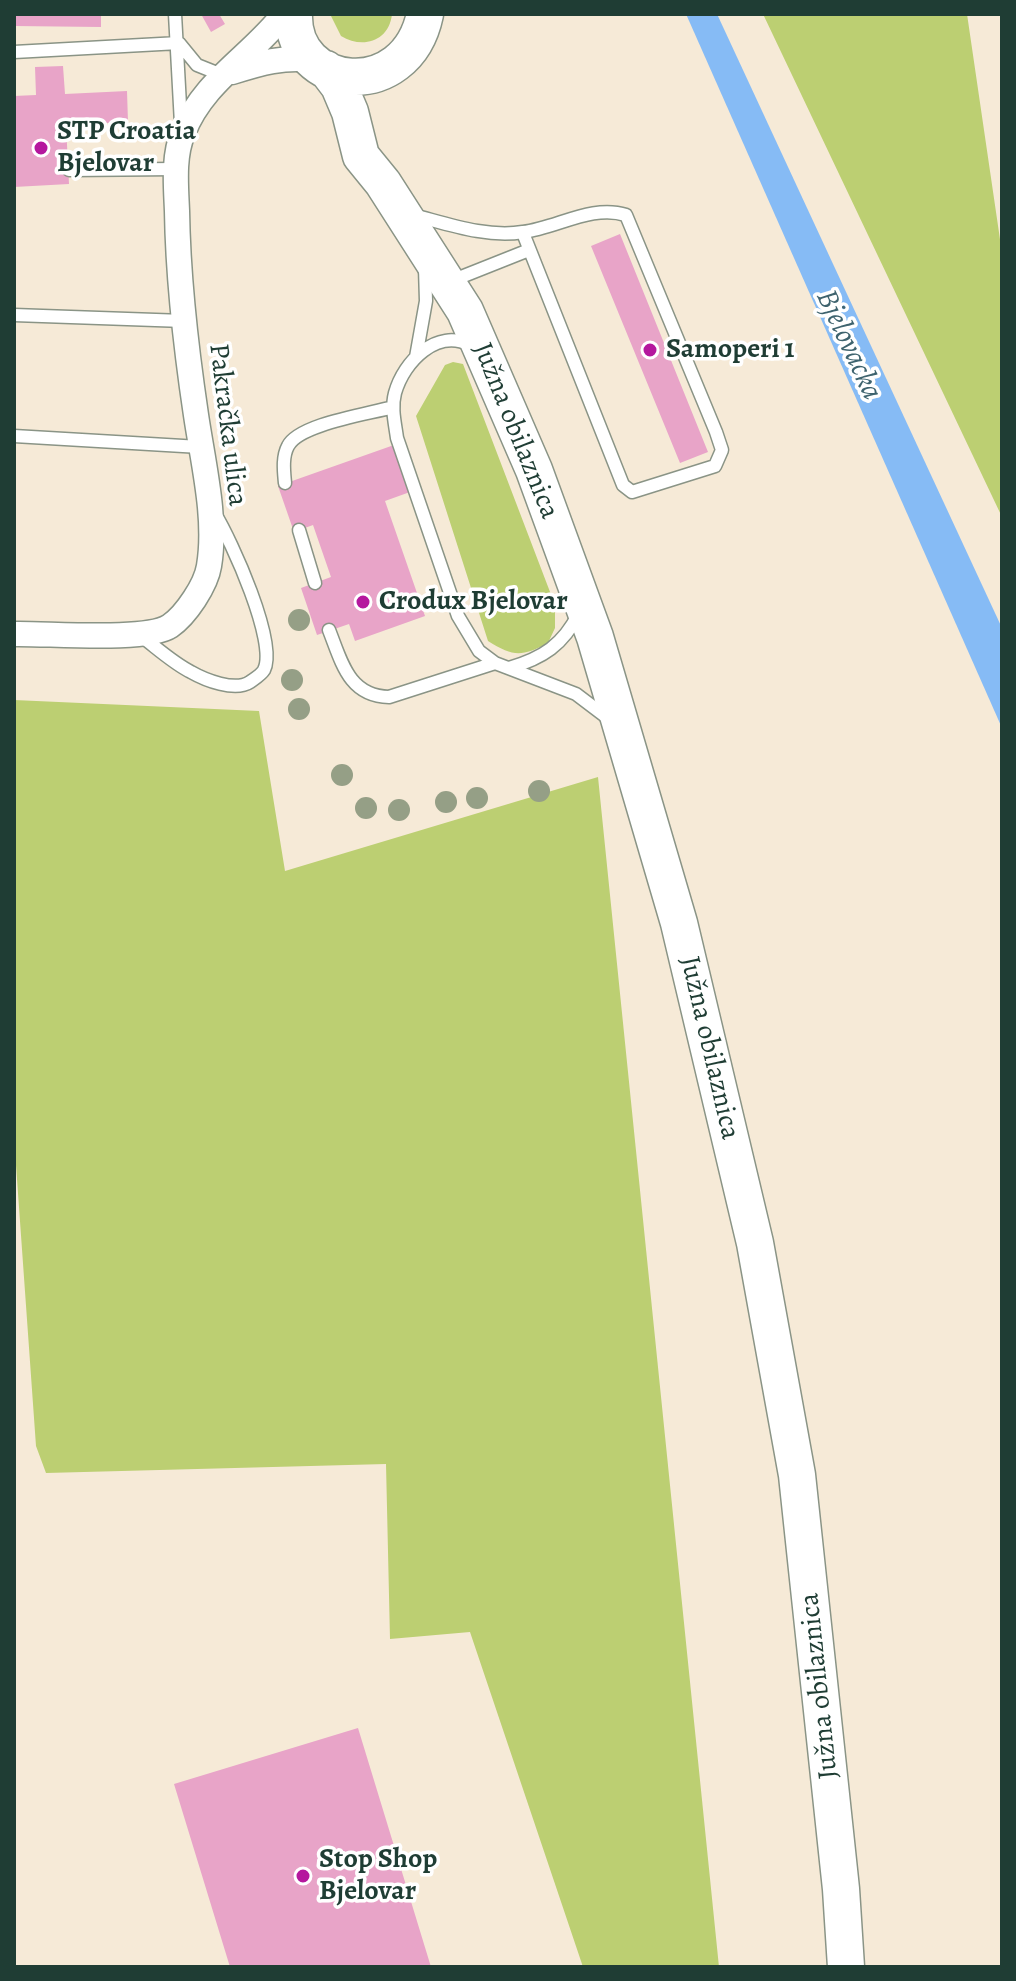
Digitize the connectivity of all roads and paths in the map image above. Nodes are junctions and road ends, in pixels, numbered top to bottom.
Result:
1 (175, 14) edge
2 (284, 14) edge
3 (294, 14) edge
4 (425, 14) edge
5 (179, 43) junction
6 (14, 52) edge
7 (320, 64) junction
8 (396, 67) junction
9 (222, 75) junction
10 (181, 135) junction
11 (176, 169) junction
12 (69, 170) dead end
13 (392, 197) junction
14 (523, 233) junction
15 (422, 242) junction
16 (529, 250) junction
17 (448, 282) junction
18 (14, 315) edge
19 (184, 321) junction
20 (484, 357) junction
21 (415, 360) junction
22 (393, 407) junction
23 (14, 436) edge
24 (200, 447) junction
25 (285, 483) dead end
26 (208, 500) junction
27 (299, 530) dead end
28 (315, 583) dead end
29 (583, 606) junction
30 (329, 630) dead end
31 (14, 634) edge
32 (139, 636) junction
33 (495, 663) junction
34 (509, 668) junction
35 (625, 738) junction
36 (846, 1967) edge

1 - 5 lane
2 - 9 street, Pakračka ulica
3 - 7 main road, Južna obilaznica
4 - 8 main road, Južna obilaznica
5 - 6 lane
5 - 9 lane
5 - 10 lane
7 - 8 main road
7 - 9 street
7 - 13 main road, Južna obilaznica
8 - 13 main road, Južna obilaznica
9 - 10 street, Pakračka ulica
10 - 11 street, Pakračka ulica
11 - 12 lane
11 - 19 street, Pakračka ulica
13 - 14 lane
13 - 15 main road, Južna obilaznica
14 - 16 lane
14 - 16 lane
15 - 17 main road, Južna obilaznica
15 - 21 lane
16 - 17 lane
17 - 20 main road, Južna obilaznica
18 - 19 lane
19 - 24 street, Pakračka ulica
20 - 21 lane
20 - 29 main road, Južna obilaznica
21 - 22 lane
22 - 25 lane
22 - 33 lane
23 - 24 lane
24 - 26 street, Pakračka ulica
26 - 32 street, Pakračka ulica
26 - 32 lane
27 - 28 lane
29 - 34 lane
29 - 35 main road, Južna obilaznica
30 - 33 lane
31 - 32 street, Pakračka ulica
33 - 34 lane
34 - 35 lane
35 - 36 main road, Južna obilaznica

